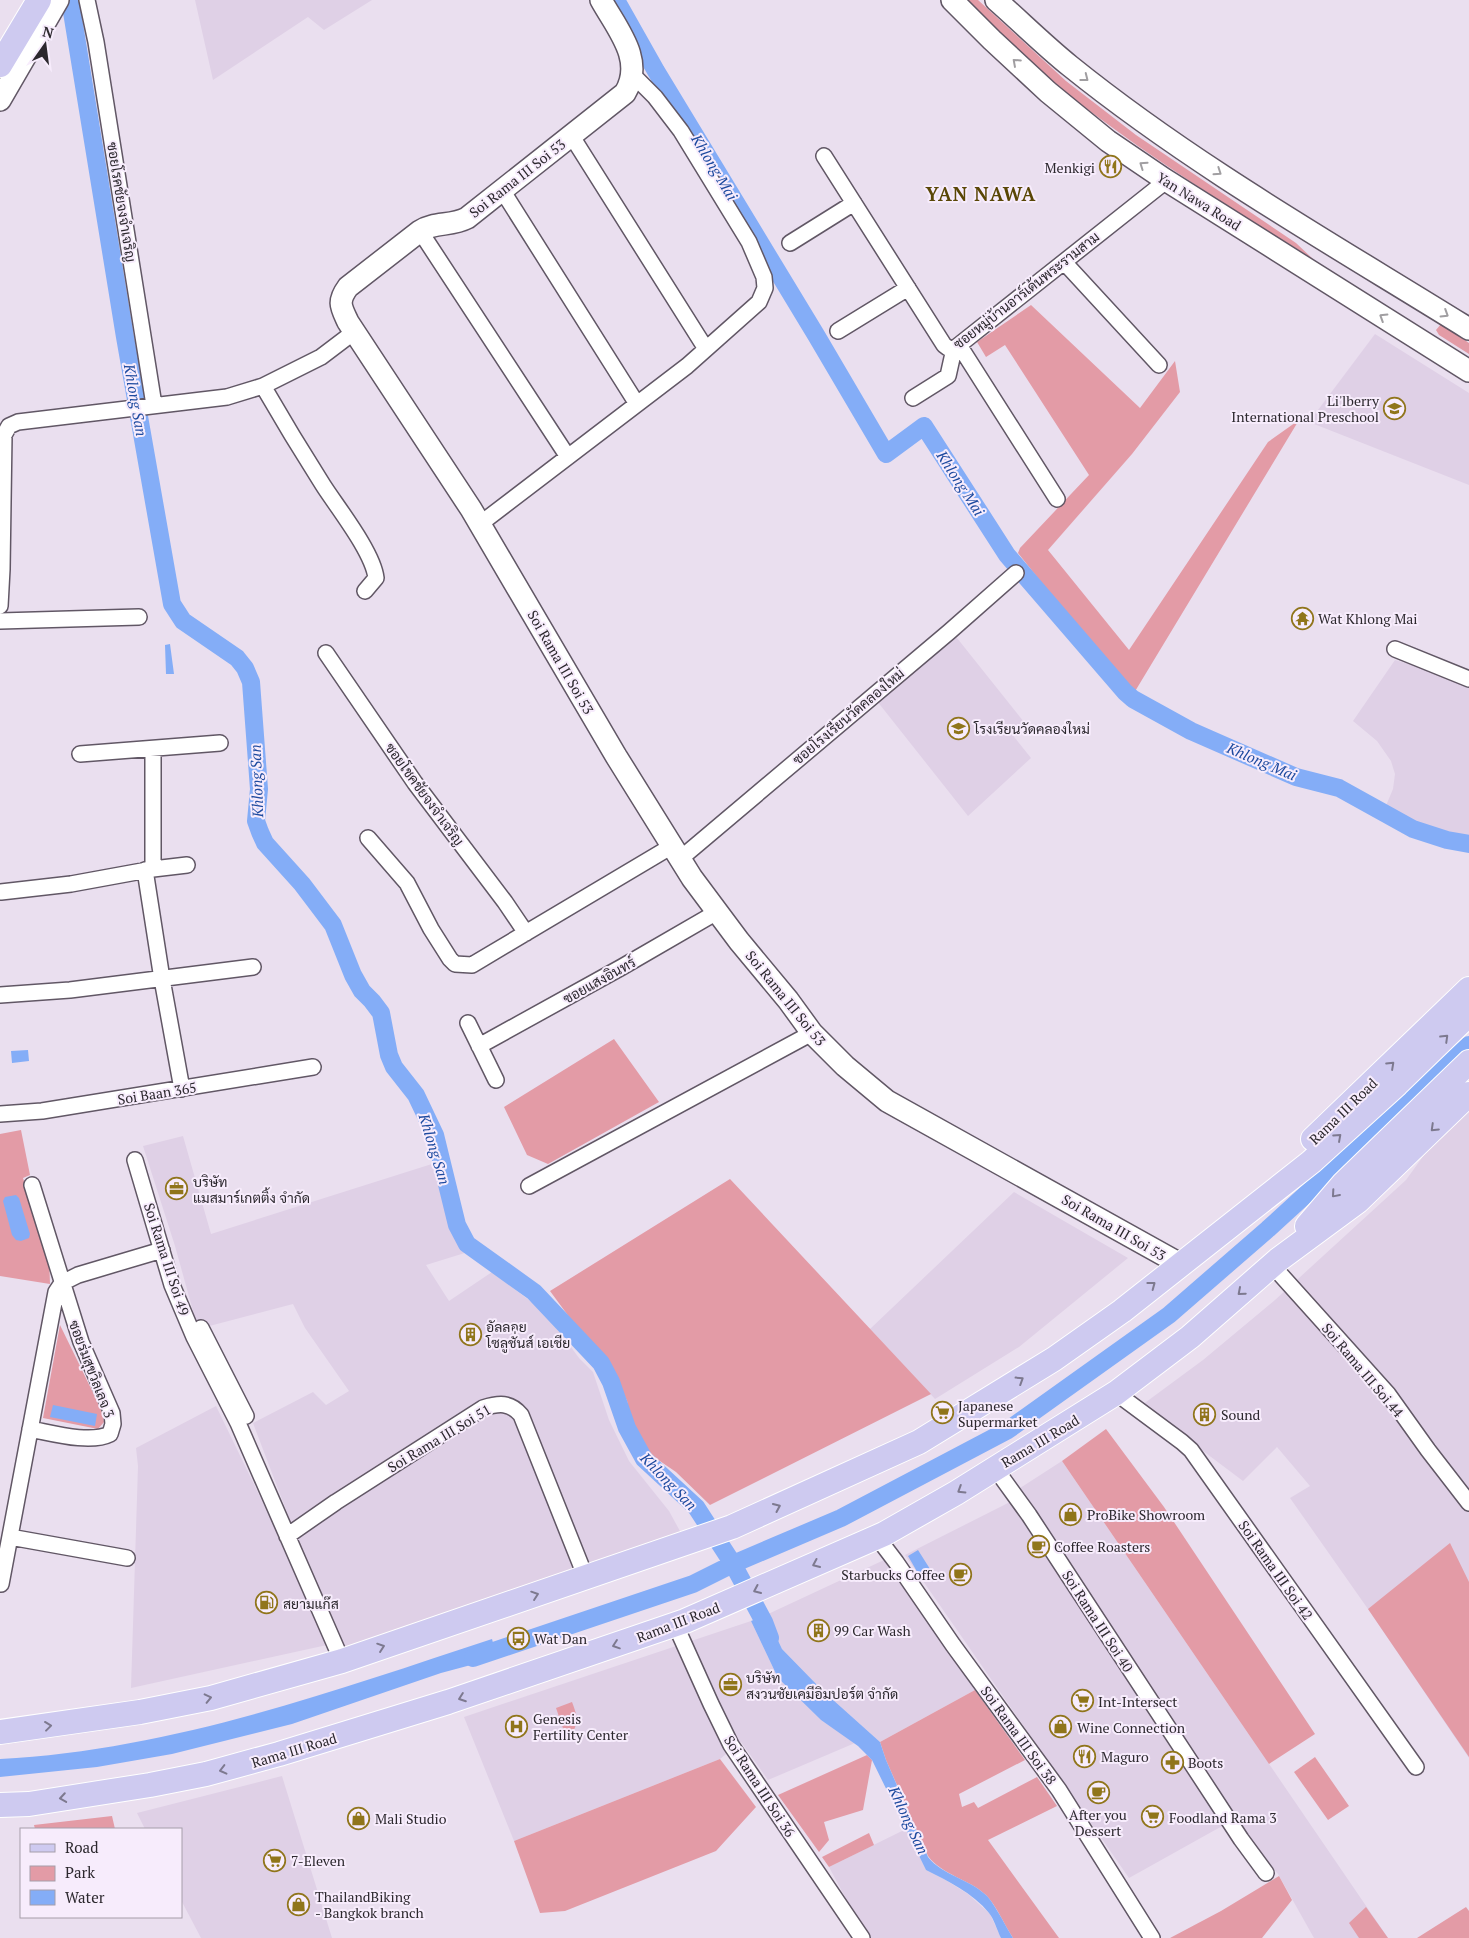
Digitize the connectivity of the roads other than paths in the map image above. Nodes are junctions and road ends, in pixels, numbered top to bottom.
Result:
1 (38, 0) edge
2 (58, 0) edge
3 (87, 0) edge
4 (601, 0) edge
5 (952, 0) edge
6 (996, 0) edge
7 (0, 65) edge
8 (633, 75) junction
9 (0, 100) edge
10 (571, 135) junction
11 (824, 156) dead end
12 (1166, 181) junction
13 (502, 190) junction
14 (854, 203) junction
15 (420, 231) junction
16 (1324, 239) junction
17 (790, 243) dead end
18 (1064, 262) junction
19 (908, 288) junction
20 (1469, 329) edge
21 (1405, 330) junction
22 (838, 331) dead end
23 (354, 332) junction
24 (957, 347) junction
25 (706, 349) junction
26 (1158, 365) dead end
27 (1469, 371) edge
28 (263, 386) junction
29 (913, 398) dead end
30 (637, 404) junction
31 (141, 407) junction
32 (568, 457) junction
33 (1057, 499) dead end
34 (480, 524) junction
35 (1016, 573) dead end
36 (365, 591) dead end
37 (0, 606) edge
38 (139, 617) dead end
39 (0, 621) edge
40 (1395, 649) dead end
41 (326, 653) dead end
42 (1469, 679) edge
43 (220, 743) dead end
44 (153, 749) junction
45 (80, 754) dead end
46 (368, 838) dead end
47 (676, 852) junction
48 (187, 865) dead end
49 (149, 869) junction
50 (1, 892) edge
51 (717, 912) junction
52 (526, 933) junction
53 (253, 967) dead end
54 (162, 979) junction
55 (1469, 989) edge
56 (0, 995) edge
57 (1469, 1014) edge
58 (468, 1023) dead end
59 (812, 1033) junction
60 (479, 1046) junction
61 (1469, 1062) edge
62 (313, 1067) dead end
63 (496, 1080) dead end
64 (182, 1089) junction
65 (1469, 1094) edge
66 (4, 1114) edge
67 (135, 1160) dead end
68 (32, 1185) dead end
69 (529, 1186) dead end
70 (1218, 1234) junction
71 (162, 1250) junction
72 (1275, 1262) junction
73 (1180, 1264) junction
74 (62, 1283) junction
75 (201, 1328) dead end
76 (1116, 1393) junction
77 (30, 1429) junction
78 (244, 1437) junction
79 (995, 1468) junction
80 (1469, 1502) edge
81 (287, 1536) junction
82 (10, 1537) junction
83 (876, 1537) junction
84 (126, 1558) dead end
85 (586, 1578) junction
86 (2, 1584) dead end
87 (675, 1624) junction
88 (342, 1661) junction
89 (0, 1732) edge
90 (1416, 1767) dead end
91 (0, 1805) edge
92 (1266, 1874) dead end
93 (862, 1938) edge
94 (1152, 1938) edge

1 - 7 main road
2 - 9 street
3 - 31 street, ซอยโรคชัยจงจำเจริญ
4 - 8 street
12 -> 5 street, Yan Nawa Road
6 -> 16 street
8 - 10 street, Soi Rama III Soi 53
8 - 25 street
10 - 13 street, Soi Rama III Soi 53
10 - 25 street
11 - 14 street, ซอยหมู่บ้านอาร์เด้นพระรามสาม
12 - 18 street, ซอยหมู่บ้านอาร์เด้นพระรามสาม
21 -> 12 street, Yan Nawa Road
13 - 15 street, Soi Rama III Soi 53
13 - 30 street
14 - 17 street
14 - 19 street, ซอยหมู่บ้านอาร์เด้นพระรามสาม
15 - 23 street, Soi Rama III Soi 53
15 - 32 street
16 -> 20 street
16 - 21 street
18 - 24 street, ซอยหมู่บ้านอาร์เด้นพระรามสาม
18 - 26 street
19 - 22 street
19 - 24 street, ซอยหมู่บ้านอาร์เด้นพระรามสาม
21 - 27 street, Yan Nawa Road
23 - 28 street
23 - 34 street, Soi Rama III Soi 53
24 - 29 street
24 - 33 street
25 - 30 street
28 - 31 street
28 - 36 street
30 - 32 street
31 - 37 street
32 - 34 street
34 - 47 street, Soi Rama III Soi 53
35 - 47 street, ซอยโรงเรียนวัดคลองใหม่
38 - 39 street
40 - 42 street
41 - 52 street, ซอยโชคชัยจงจำเจริญ
43 - 44 street
44 - 45 street
44 - 49 street
46 - 52 street
47 - 51 street, Soi Rama III Soi 53
47 - 52 street
48 - 49 street
49 - 50 street
49 - 54 street
51 - 59 street, Soi Rama III Soi 53
51 - 60 street, ซอยแสงอินทร์
53 - 54 street
54 - 56 street
54 - 64 street
70 -> 55 main road, Rama III Road
70 -> 57 main road, Rama III Road
58 - 60 street
59 - 69 street
59 - 73 street, Soi Rama III Soi 53
60 - 63 street
61 -> 72 main road, Rama III Road
62 - 64 street, Soi Baan 365
64 - 66 street, Soi Baan 365
65 -> 72 main road, Rama III Road
67 - 71 street, Soi Rama III Soi 49
68 - 74 street, ซอยร่มสุขวิลเลจ 3
70 - 73 main road, Rama III Road
71 - 74 street
71 - 78 street, Soi Rama III Soi 49
72 -> 76 main road, Rama III Road
72 - 80 street, Soi Rama III Soi 44
85 -> 73 main road, Rama III Road
74 - 77 street, ซอยร่มสุขวิลเลจ 3
74 - 77 street, ซอยร่มสุขวิลเลจ 3
75 - 78 street, Soi Rama III Soi 49
76 - 79 main road, Rama III Road
76 - 90 street, Soi Rama III Soi 42
77 - 82 street, ซอยร่มสุขวิลเลจ 3
78 - 81 street, Soi Rama III Soi 49
79 -> 83 main road, Rama III Road
79 - 92 street, Soi Rama III Soi 40
81 - 85 street, Soi Rama III Soi 51
81 - 88 street, Soi Rama III Soi 49
82 - 84 street
82 - 86 street, ซอยร่มสุขวิลเลจ 3
83 -> 87 main road, Rama III Road
83 - 94 street, Soi Rama III Soi 38
88 -> 85 main road, Rama III Road
87 -> 91 main road, Rama III Road
87 - 93 street, Soi Rama III Soi 36
89 -> 88 main road, Rama III Road

